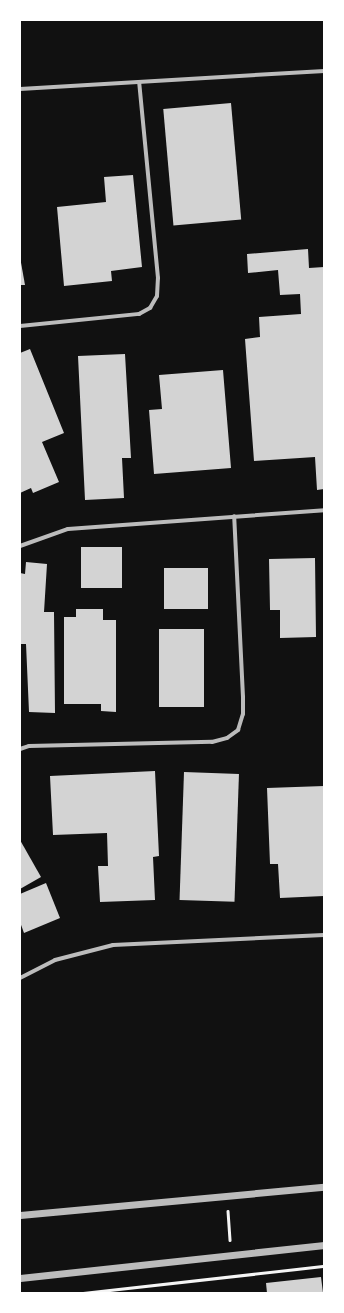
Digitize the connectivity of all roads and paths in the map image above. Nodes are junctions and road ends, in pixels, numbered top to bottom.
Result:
1 (324, 71) edge
2 (139, 82) junction
3 (20, 89) edge
4 (20, 326) edge
5 (324, 510) edge
6 (234, 516) junction
7 (20, 546) edge
8 (20, 750) edge
9 (324, 935) edge
10 (20, 978) edge
11 (324, 1187) edge
12 (226, 1196) junction
13 (20, 1215) edge
14 (324, 1244) edge
15 (232, 1255) junction
16 (324, 1266) edge
17 (234, 1276) junction
18 (20, 1278) edge
19 (82, 1293) edge

1 - 2 street
2 - 3 street
2 - 4 street
5 - 6 street
6 - 7 street
6 - 8 street
9 - 10 street
11 - 12 street
12 - 13 street
12 - 15 path
14 - 15 street
15 - 17 path
15 - 18 street
16 - 17 path
17 - 19 path

